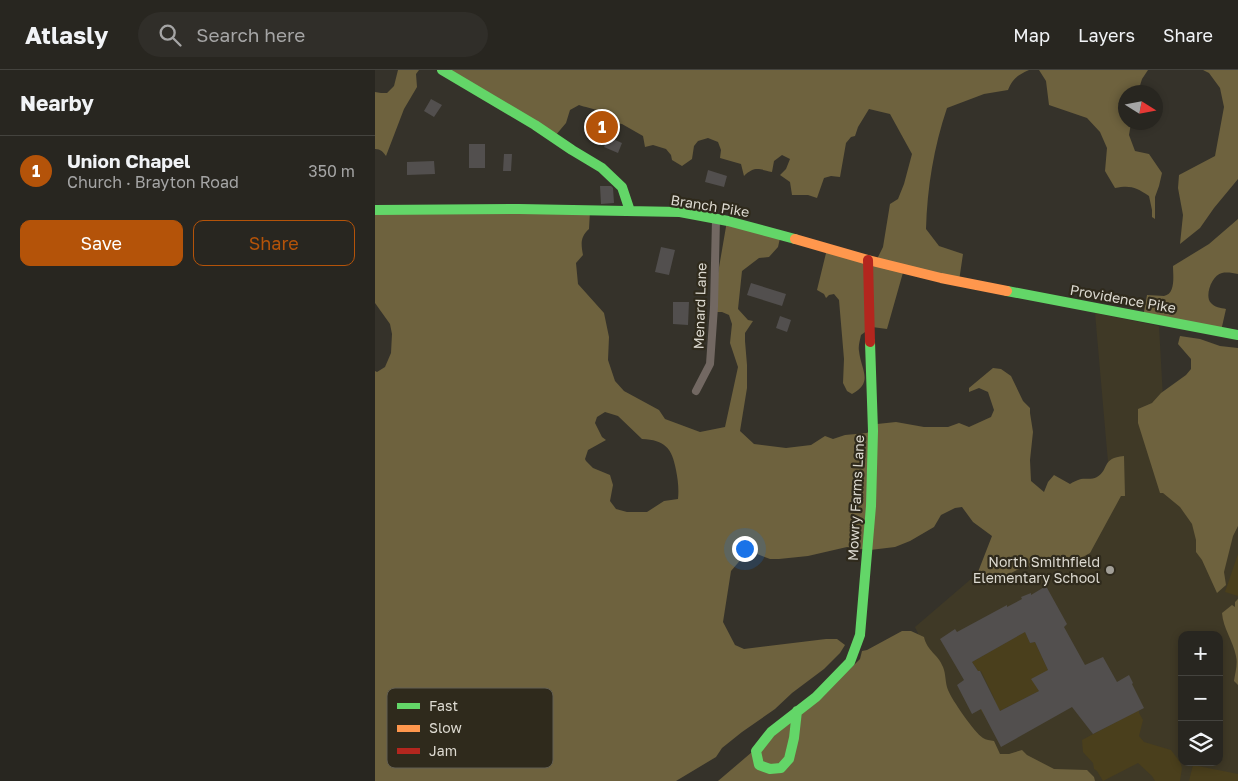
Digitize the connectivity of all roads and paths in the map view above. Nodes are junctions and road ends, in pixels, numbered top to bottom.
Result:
1 (442, 70) edge
2 (375, 210) edge
3 (630, 211) junction
4 (715, 219) junction
5 (869, 260) junction
6 (1003, 291) joint
7 (1238, 335) edge
8 (696, 391) dead end
9 (797, 712) junction

1 - 3 main road
2 - 3 main road, Branch Pike
3 - 4 main road, Branch Pike
4 - 5 main road, Branch Pike
4 - 8 street, Menard Lane
5 - 6 main road, Branch Pike
5 - 9 main road, Mowry Farms Lane
6 - 7 main road, Providence Pike
9 - 9 main road, Mowry Farms Lane

